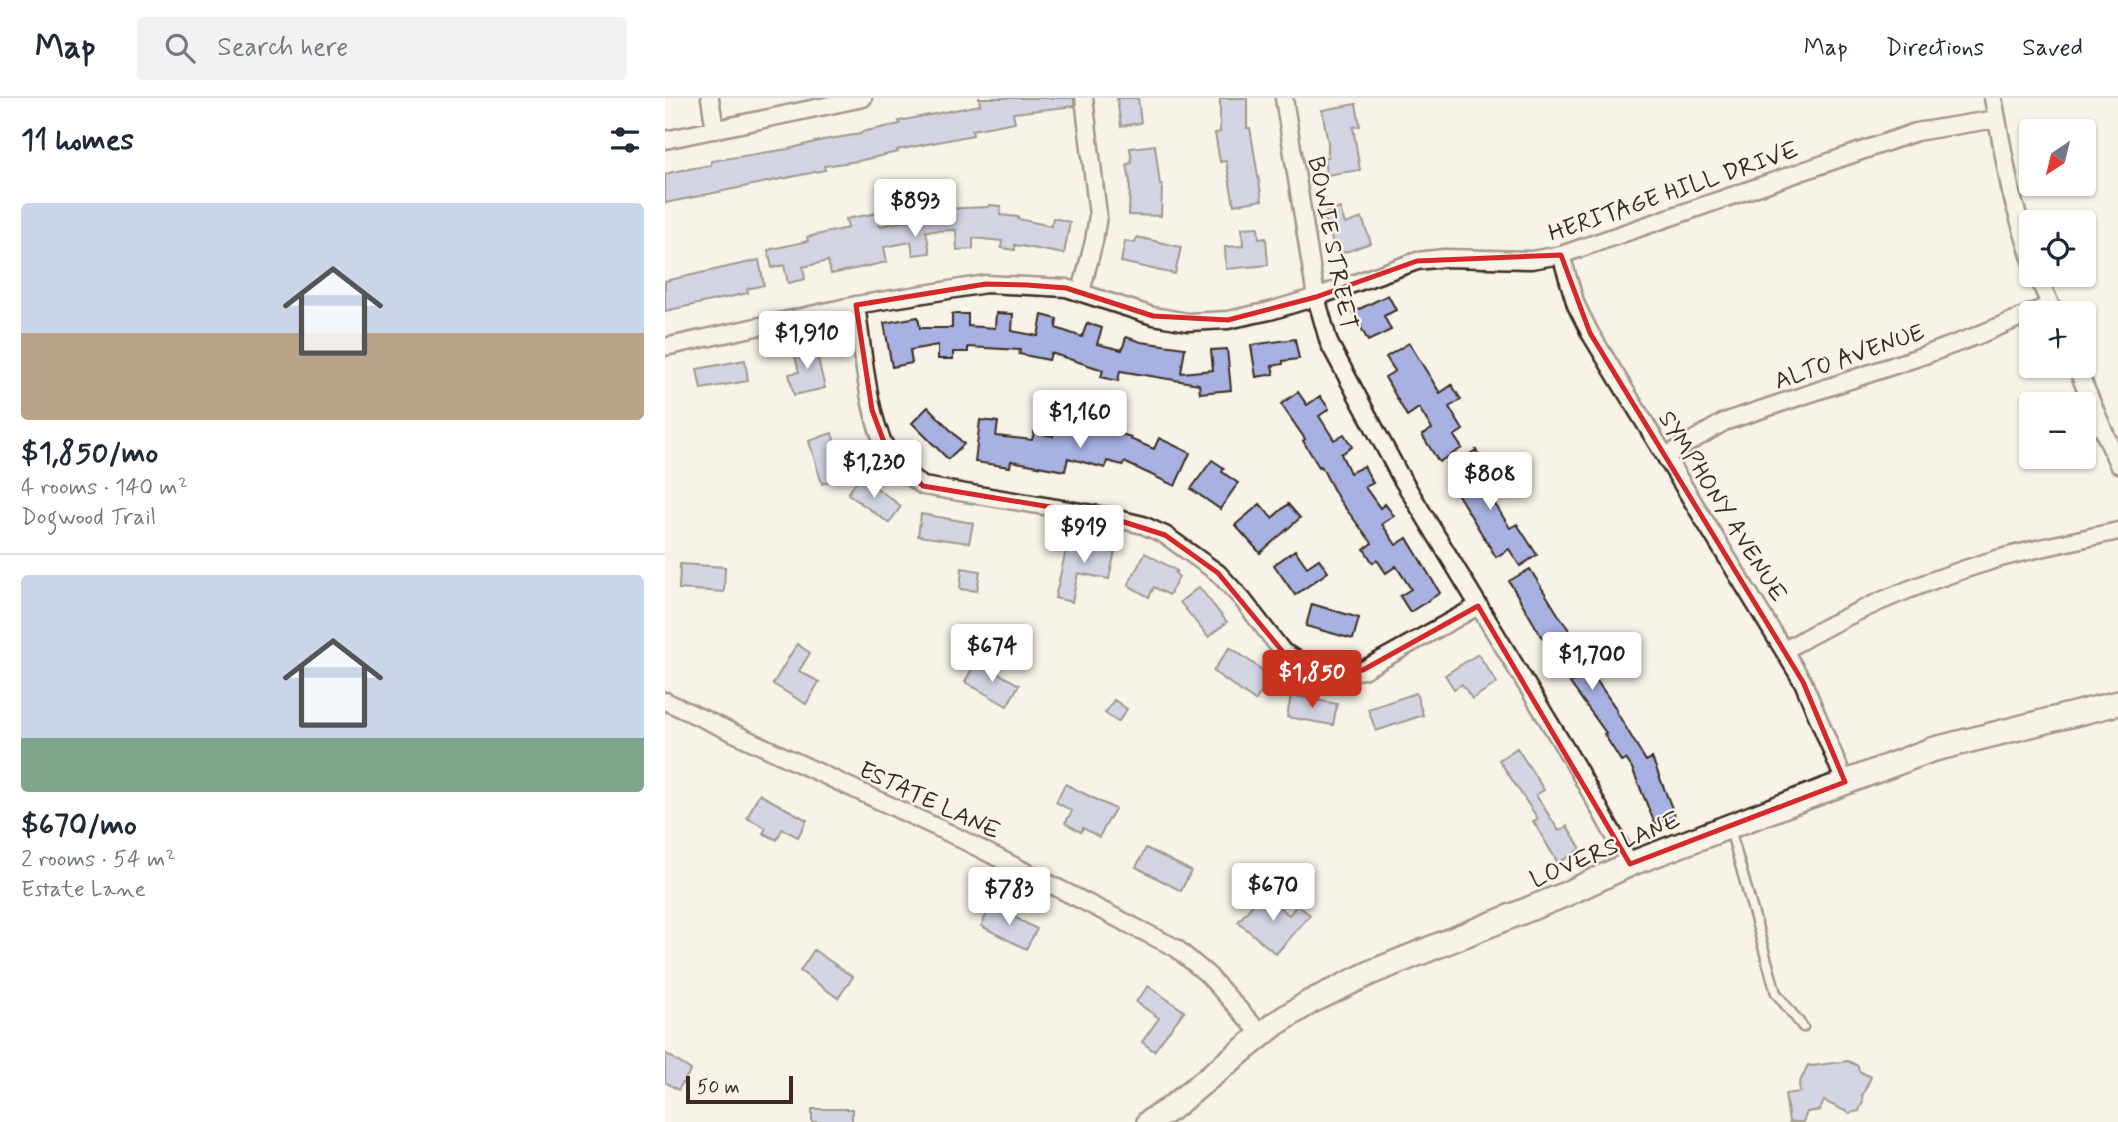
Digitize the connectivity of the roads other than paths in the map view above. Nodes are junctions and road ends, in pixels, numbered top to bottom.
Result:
1 (710, 98) edge
2 (863, 98) edge
3 (1084, 98) edge
4 (1284, 98) edge
5 (1993, 98) edge
6 (1996, 119) junction
7 (715, 130) junction
8 (665, 140) edge
9 (2019, 224) edge
10 (1561, 255) junction
11 (1080, 292) junction
12 (1316, 297) junction
13 (856, 305) junction
14 (2019, 321) edge
15 (665, 347) edge
16 (2081, 378) edge
17 (1666, 456) junction
18 (2118, 464) edge
19 (2118, 531) edge
20 (1478, 606) junction
21 (1785, 650) junction
22 (665, 701) edge
23 (2118, 702) edge
24 (1845, 782) junction
25 (1730, 826) junction
26 (1630, 864) junction
27 (1803, 1027) dead end
28 (1262, 1035) junction
29 (1149, 1122) edge

1 - 7 street
2 - 7 street
3 - 11 street
4 - 12 street, BOWIE STREET
5 - 6 street
6 - 9 street
6 - 10 street, HERITAGE HILL DRIVE
7 - 8 street
10 - 12 street, HERITAGE HILL DRIVE
10 - 17 street, SYMPHONY AVENUE
11 - 12 street, HERITAGE HILL DRIVE
11 - 13 street, HERITAGE HILL DRIVE
12 - 20 street, BOWIE STREET
13 - 15 street, HERITAGE HILL DRIVE
13 - 20 street
14 - 17 street, ALTO AVENUE
16 - 18 street
17 - 21 street, SYMPHONY AVENUE
19 - 21 street
20 - 26 street, BOWIE STREET
21 - 24 street, SYMPHONY AVENUE
22 - 28 street, ESTATE LANE
23 - 24 street, LOVERS LANE
24 - 25 street, LOVERS LANE
25 - 26 street, LOVERS LANE
25 - 27 lane
26 - 28 street, LOVERS LANE
28 - 29 street, LOVERS LANE

